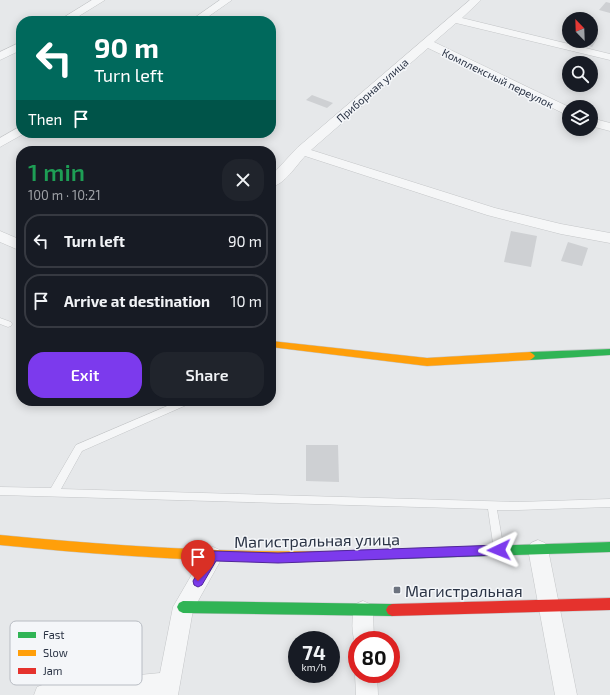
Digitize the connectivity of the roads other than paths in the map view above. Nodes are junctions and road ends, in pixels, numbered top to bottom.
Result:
1 (100, 0) edge
2 (227, 0) edge
3 (476, 0) edge
4 (72, 16) edge
5 (203, 16) edge
6 (455, 19) junction
7 (427, 43) junction
8 (16, 48) edge
9 (0, 57) edge
10 (610, 57) edge
11 (562, 109) edge
12 (598, 124) edge
13 (610, 127) edge
14 (16, 133) edge
15 (0, 144) edge
16 (302, 151) junction
17 (276, 179) edge
18 (0, 236) edge
19 (610, 238) edge
20 (16, 244) edge
21 (0, 321) edge
22 (8, 324) dead end
23 (276, 345) edge
24 (610, 352) edge
25 (176, 406) edge
26 (0, 491) edge
27 (54, 492) junction
28 (610, 503) edge
29 (492, 505) junction
30 (0, 540) edge
31 (610, 547) edge
32 (538, 549) junction
33 (499, 550) junction
34 (213, 556) junction
35 (610, 604) edge
36 (549, 606) junction
37 (183, 607) junction
38 (362, 611) junction
39 (363, 631) edge
40 (366, 683) edge
41 (167, 689) edge
42 (45, 695) edge
43 (367, 695) edge
44 (566, 695) edge

1 - 4 street
2 - 5 street
3 - 6 street, Приборная улица
6 - 7 street, Приборная улица
6 - 10 street
7 - 11 street, Комплексный переулок
7 - 16 street, Приборная улица
8 - 9 street
12 - 13 street
14 - 15 street
16 - 17 street, Приборная улица
16 - 19 street
18 - 20 street
21 - 22 lane
23 - 24 main road
25 - 27 lane
26 - 27 lane
27 - 29 lane
28 - 29 lane
29 - 33 lane
30 - 34 main road, Магистральная улица
31 - 32 main road, Магистральная улица
32 - 33 main road, Магистральная улица
32 - 36 street
33 - 34 main road, Магистральная улица
34 - 37 street
35 - 36 main road
36 - 38 main road
36 - 44 street
37 - 38 main road
37 - 41 street
38 - 39 street
40 - 43 street
41 - 42 street

